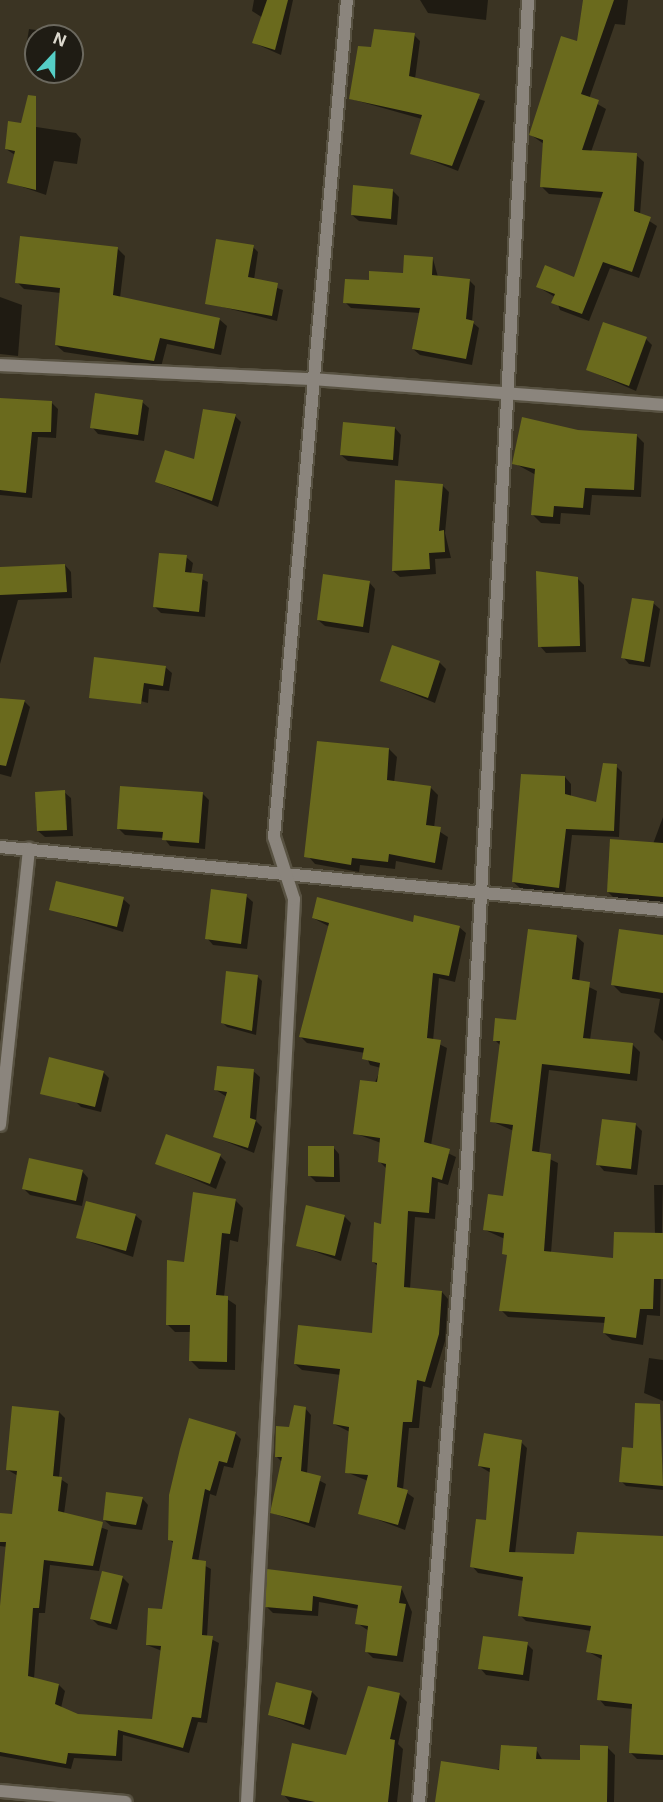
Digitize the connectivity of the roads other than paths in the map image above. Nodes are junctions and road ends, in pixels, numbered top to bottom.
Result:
1 (347, 0) edge
2 (528, 0) edge
3 (0, 365) edge
4 (310, 379) junction
5 (503, 393) junction
6 (663, 405) edge
7 (0, 847) edge
8 (29, 849) junction
9 (286, 873) junction
10 (478, 892) junction
11 (663, 910) edge
12 (0, 1125) edge
13 (0, 1791) edge
14 (126, 1802) edge
15 (247, 1802) edge
16 (419, 1802) edge

1 - 4 street
2 - 5 street
3 - 4 street
4 - 5 street
4 - 9 street
5 - 6 street
5 - 10 street
7 - 8 street
8 - 9 street
8 - 12 street
9 - 10 street
9 - 15 street
10 - 11 street
10 - 16 street
13 - 14 street

